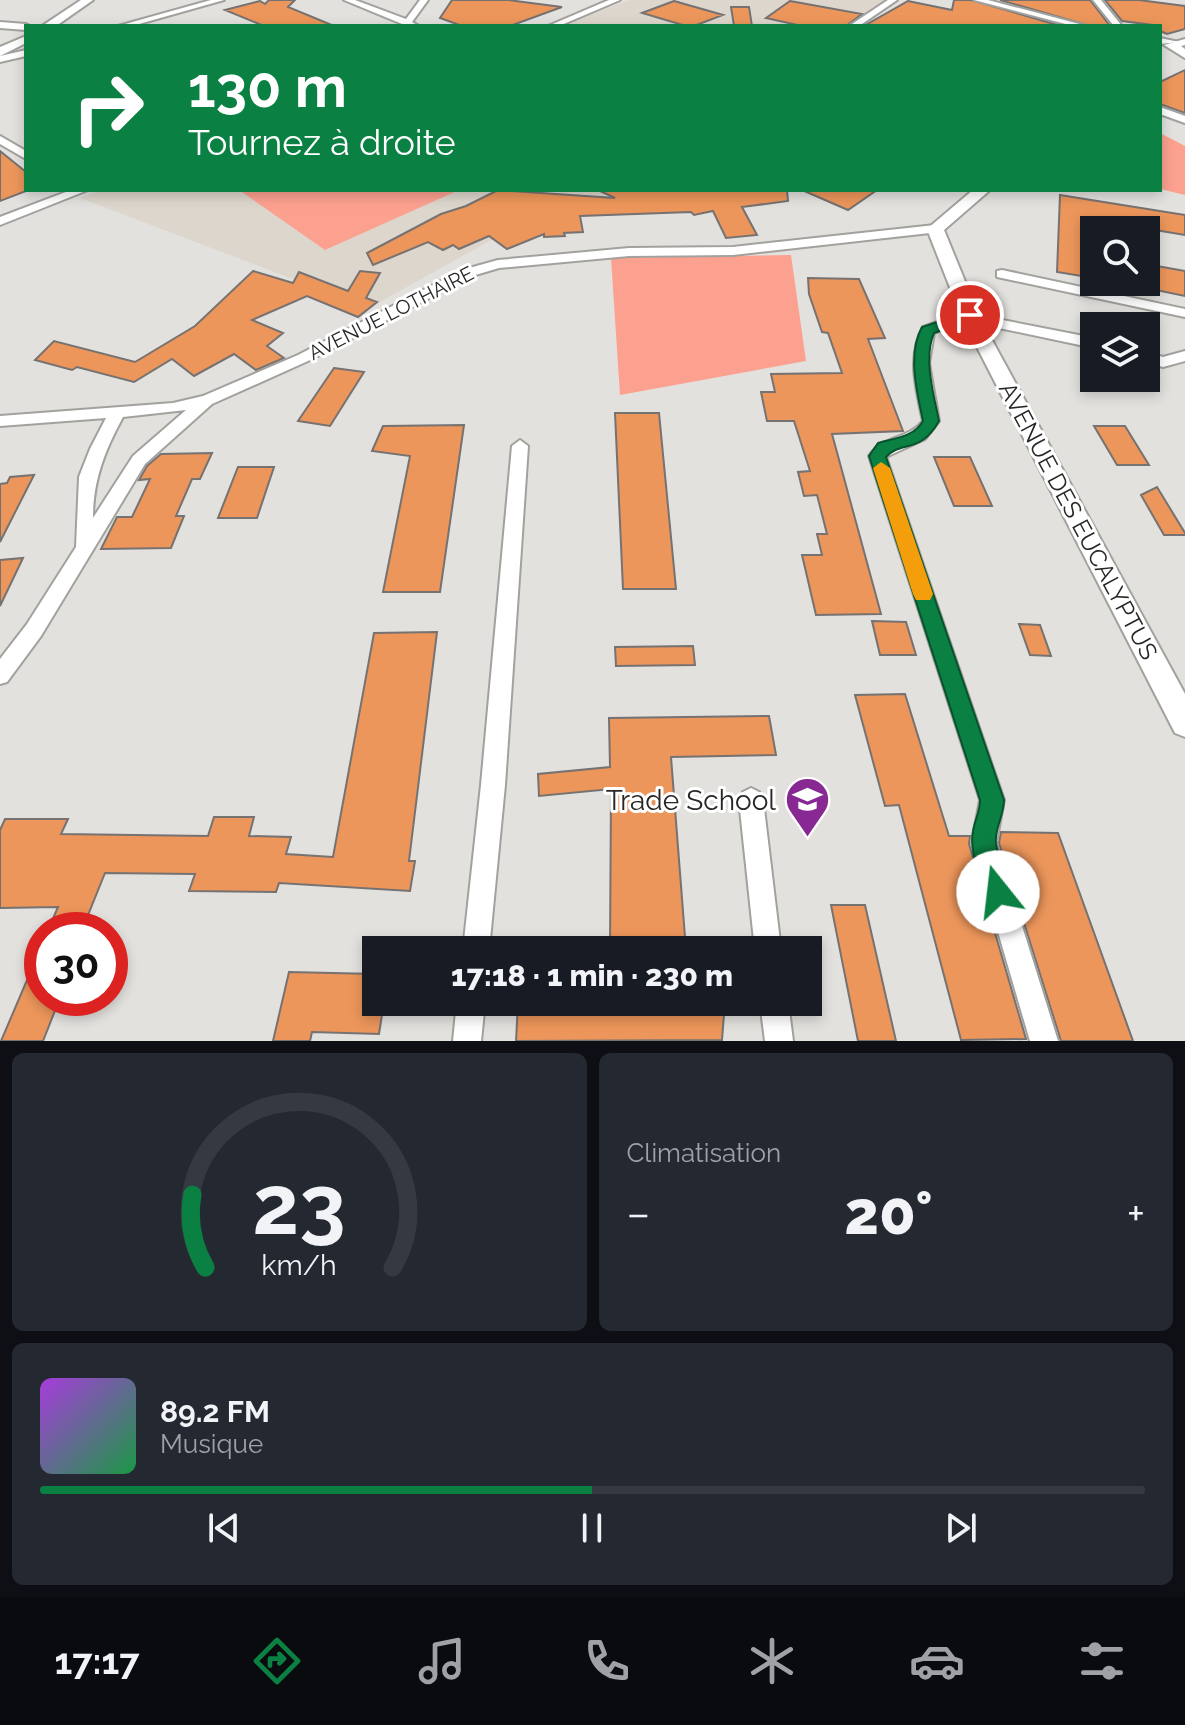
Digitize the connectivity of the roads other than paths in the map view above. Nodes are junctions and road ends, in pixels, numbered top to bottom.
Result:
1 (88, 0) edge
2 (220, 0) edge
3 (348, 0) edge
4 (424, 0) edge
5 (587, 0) edge
6 (616, 0) edge
7 (893, 0) edge
8 (978, 0) edge
9 (1097, 0) edge
10 (600, 6) junction
11 (51, 24) edge
12 (130, 24) edge
13 (412, 24) edge
14 (557, 24) edge
15 (856, 24) edge
16 (1075, 24) edge
17 (1116, 24) edge
18 (0, 25) edge
19 (24, 27) edge
20 (24, 40) edge
21 (0, 52) edge
22 (24, 53) edge
23 (0, 59) edge
24 (1162, 111) edge
25 (1185, 120) edge
26 (0, 139) edge
27 (24, 155) edge
28 (77, 192) edge
29 (980, 192) edge
30 (0, 221) edge
31 (935, 229) junction
32 (1002, 274) dead end
33 (1185, 313) edge
34 (970, 317) junction
35 (1080, 340) edge
36 (1185, 356) edge
37 (1160, 361) edge
38 (207, 400) junction
39 (118, 412) junction
40 (0, 421) edge
41 (520, 446) dead end
42 (85, 549) junction
43 (0, 675) edge
44 (1185, 723) edge
45 (751, 800) dead end
46 (477, 936) edge
47 (766, 936) edge
48 (470, 1016) edge
49 (776, 1016) edge
50 (467, 1041) edge
51 (779, 1041) edge
52 (1044, 1041) edge

1 - 11 street
2 - 12 street
3 - 13 street
4 - 13 street
5 - 10 street
6 - 10 street
7 - 15 street
8 - 16 street
9 - 17 street
10 - 14 street
18 - 19 street
20 - 21 street
22 - 23 street
24 - 25 street
26 - 27 street
28 - 30 street
29 - 31 street
31 - 34 street, AVENUE DES EUCALYPTUS
31 - 38 street, AVENUE LOTHAIRE
32 - 33 street
34 - 35 street
34 - 44 street, AVENUE DES EUCALYPTUS
34 - 52 street
36 - 37 street
38 - 39 street, AVENUE LOTHAIRE
38 - 42 street
39 - 40 street, AVENUE LOTHAIRE
39 - 42 street
41 - 46 street
42 - 43 street
45 - 47 street
48 - 50 street
49 - 51 street

